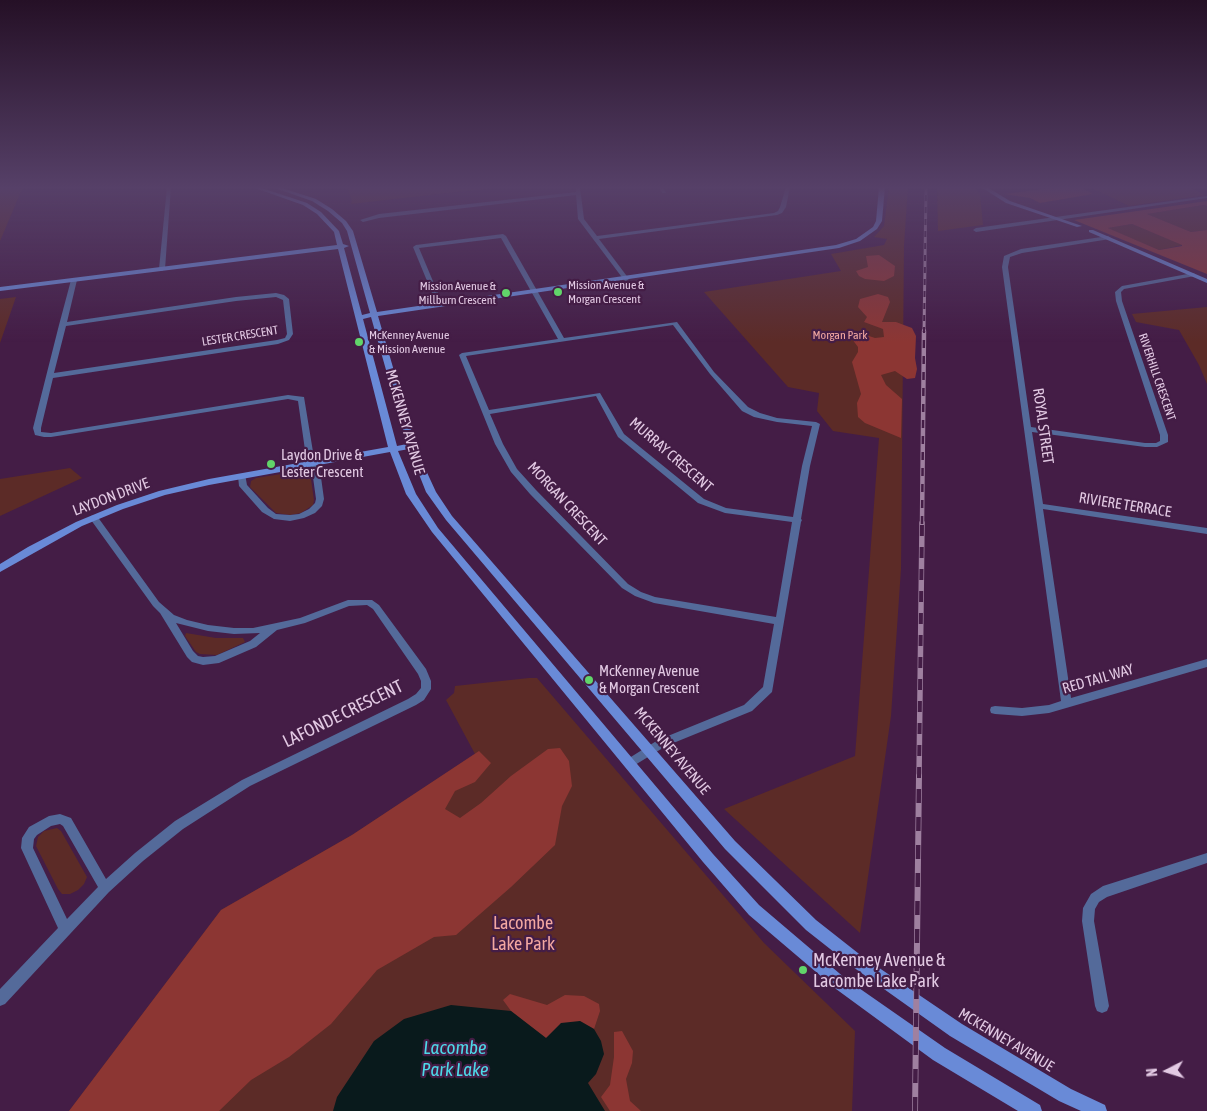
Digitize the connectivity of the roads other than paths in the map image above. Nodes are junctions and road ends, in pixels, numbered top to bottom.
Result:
1 (165, 239) edge
2 (339, 239) edge
3 (353, 239) edge
4 (481, 239) edge
5 (506, 239) edge
6 (596, 239) edge
7 (859, 239) edge
8 (1102, 239) edge
9 (1110, 239) edge
10 (355, 245) junction
11 (342, 246) junction
12 (162, 269) junction
13 (1193, 275) junction
14 (626, 279) junction
15 (74, 280) junction
16 (1207, 281) edge
17 (0, 289) edge
18 (534, 292) junction
19 (440, 305) junction
20 (374, 315) junction
21 (360, 317) junction
22 (62, 325) junction
23 (562, 340) junction
24 (50, 376) junction
25 (486, 413) junction
26 (1029, 428) junction
27 (412, 446) junction
28 (393, 449) junction
29 (311, 464) junction
30 (242, 476) junction
31 (1040, 506) junction
32 (94, 518) junction
33 (798, 520) junction
34 (1207, 531) edge
35 (0, 569) edge
36 (165, 613) junction
37 (778, 621) junction
38 (274, 628) junction
39 (1207, 663) edge
40 (1067, 704) junction
41 (996, 710) dead end
42 (649, 750) junction
43 (630, 763) junction
44 (1207, 858) edge
45 (105, 888) junction
46 (65, 928) junction
47 (0, 999) edge
48 (1102, 1006) dead end
49 (1034, 1111) edge
50 (1099, 1111) edge

1 - 12 street
2 - 11 main road, MCKENNEY AVENUE
3 - 10 main road, MCKENNEY AVENUE
4 - 19 street
5 - 18 street
6 - 14 street
7 - 14 main road
8 - 26 street, ROYAL STREET
9 - 13 main road
10 - 11 main road
10 - 20 main road, MCKENNEY AVENUE
11 - 12 main road
11 - 21 main road, MCKENNEY AVENUE
12 - 15 main road
13 - 16 main road
13 - 26 street, RIVERHILL CRESCENT
14 - 18 main road
15 - 17 main road
15 - 22 street
18 - 19 main road
18 - 23 street
19 - 20 main road
20 - 21 main road
20 - 27 main road, MCKENNEY AVENUE
21 - 28 main road, MCKENNEY AVENUE
22 - 24 street
22 - 24 street, LESTER CRESCENT
23 - 25 street, MORGAN CRESCENT
23 - 33 street, MORGAN CRESCENT
24 - 29 street
25 - 33 street, MURRAY CRESCENT
25 - 37 street, MORGAN CRESCENT
26 - 31 street, ROYAL STREET
27 - 28 main road, LAYDON DRIVE
27 - 42 main road, MCKENNEY AVENUE
28 - 29 main road, LAYDON DRIVE
28 - 43 main road, MCKENNEY AVENUE
29 - 30 main road, LAYDON DRIVE
29 - 30 street
30 - 32 main road, LAYDON DRIVE
31 - 34 street, RIVIERE TERRACE
31 - 40 street, ROYAL STREET
32 - 35 main road, LAYDON DRIVE
32 - 36 street, LAFONDE CRESCENT
33 - 37 street, MORGAN CRESCENT
36 - 38 street, LAFONDE CRESCENT
36 - 38 street, LAFONDE CRESCENT
37 - 42 street, MORGAN CRESCENT
38 - 45 street, LAFONDE CRESCENT
39 - 40 street, RED TAIL WAY
40 - 41 street, RED TAIL WAY
42 - 43 street, MORGAN CRESCENT
42 - 50 main road, MCKENNEY AVENUE
43 - 49 main road, MCKENNEY AVENUE
44 - 48 street
45 - 46 street, LAFONDE CRESCENT
45 - 46 street
46 - 47 street, LAFONDE CRESCENT

